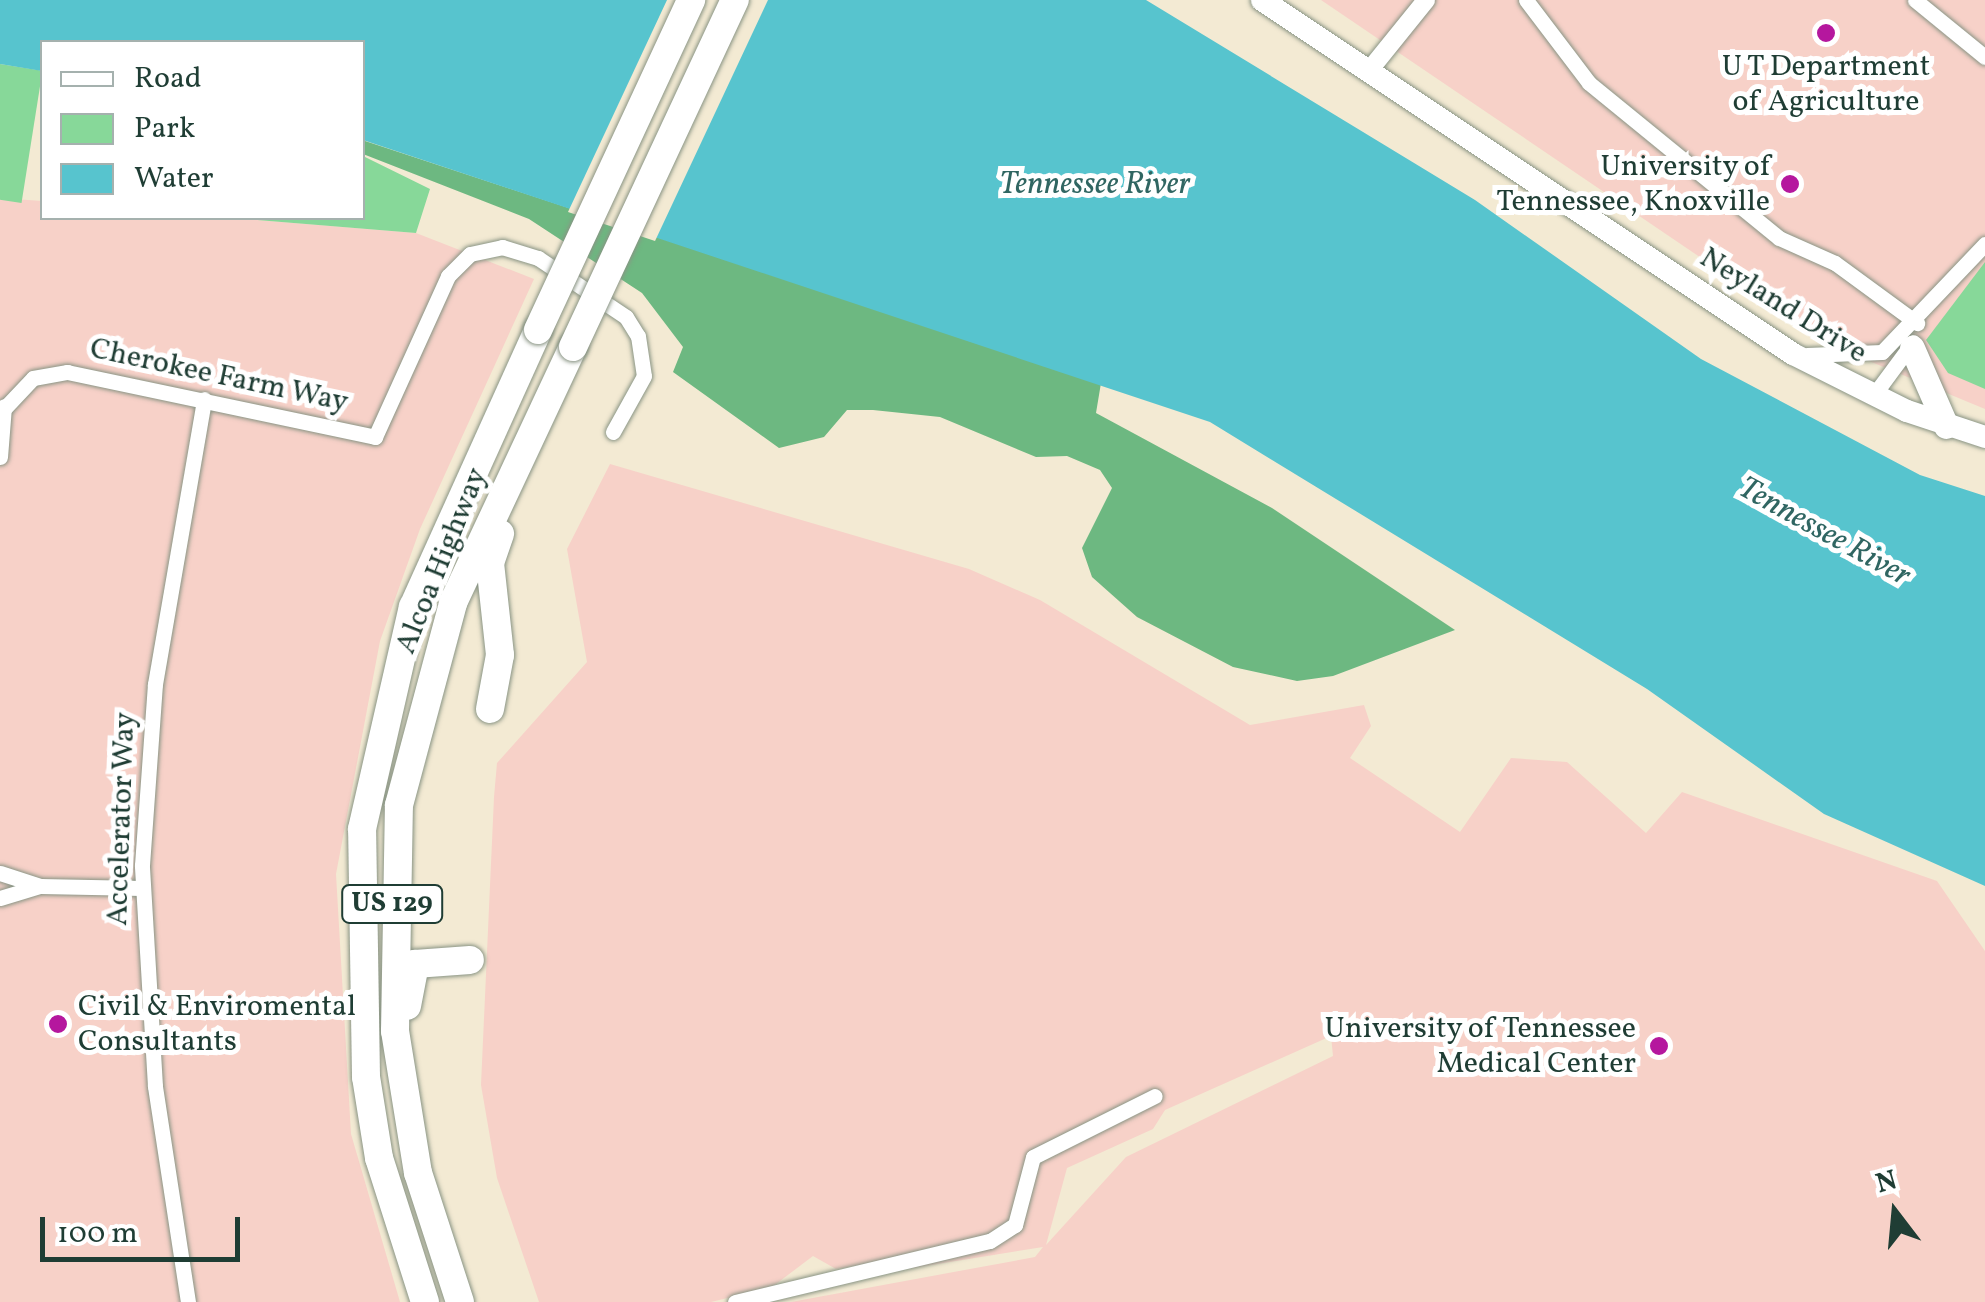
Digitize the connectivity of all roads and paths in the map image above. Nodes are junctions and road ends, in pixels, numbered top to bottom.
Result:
1 (691, 0) edge
2 (734, 0) edge
3 (1262, 0) edge
4 (1426, 0) edge
5 (1526, 0) edge
6 (1916, 0) edge
7 (1985, 57) edge
8 (1372, 66) junction
9 (1985, 244) edge
10 (1914, 336) junction
11 (1794, 354) junction
12 (553, 390) junction
13 (1874, 396) junction
14 (204, 399) junction
15 (2, 410) edge
16 (1946, 426) junction
17 (613, 432) dead end
18 (1985, 437) edge
19 (0, 457) edge
20 (490, 709) dead end
21 (0, 873) edge
22 (40, 886) junction
23 (142, 888) junction
24 (0, 898) edge
25 (470, 960) dead end
26 (1155, 1096) dead end
27 (188, 1302) edge
28 (425, 1302) edge
29 (462, 1302) edge
30 (735, 1302) edge

1 - 28 highway, Alcoa Highway / US 129, bridge
2 - 12 highway, Alcoa Highway / US 129, bridge
3 - 8 main road, Neyland Drive
4 - 8 street
5 - 10 street
6 - 7 street
8 - 11 main road, Neyland Drive
9 - 10 street
10 - 11 street
10 - 13 street
10 - 16 highway
11 - 13 main road, Neyland Drive
12 - 20 highway
12 - 29 highway, Alcoa Highway / US 129
13 - 16 main road, Neyland Drive
14 - 15 street, Cherokee Farm Way
14 - 17 street, Cherokee Farm Way
14 - 23 street, Accelerator Way
15 - 19 street, Cherokee Farm Way
16 - 18 main road, Neyland Drive
21 - 22 street
22 - 23 street
22 - 24 street
23 - 27 street, Accelerator Way
25 - 29 highway
26 - 30 street

